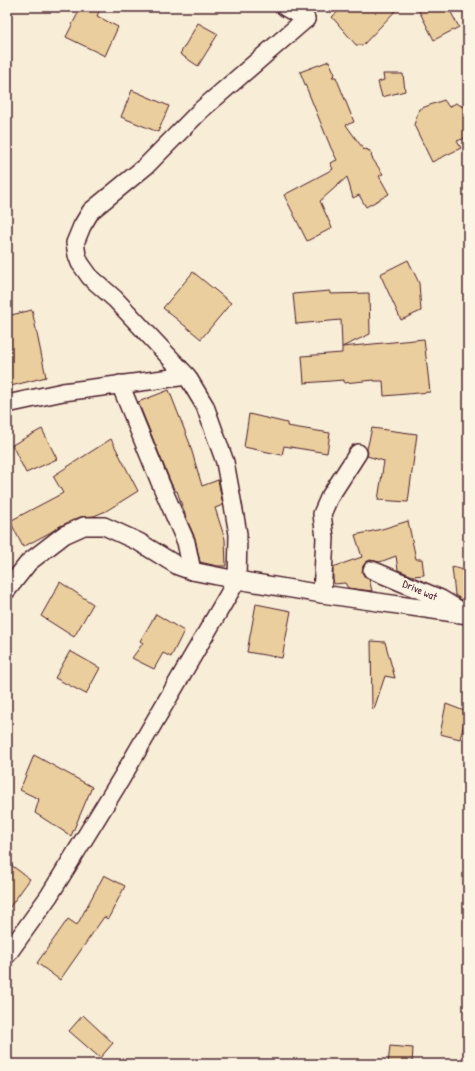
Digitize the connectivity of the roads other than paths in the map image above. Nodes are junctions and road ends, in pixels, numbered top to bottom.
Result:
1 (286, 7) edge
2 (305, 13) edge
3 (187, 376) junction
4 (120, 384) junction
5 (7, 404) edge
6 (358, 453) dead end
7 (372, 570) dead end
8 (192, 571) junction
9 (237, 580) junction
10 (7, 590) edge
11 (322, 594) junction
12 (467, 615) edge
13 (7, 955) edge

1 - 2 street
2 - 3 street
3 - 4 street
3 - 9 street
4 - 5 street
4 - 8 street
6 - 11 street
7 - 12 street, Drive wat
8 - 9 street
8 - 10 street
9 - 11 street
9 - 13 street
11 - 12 street

